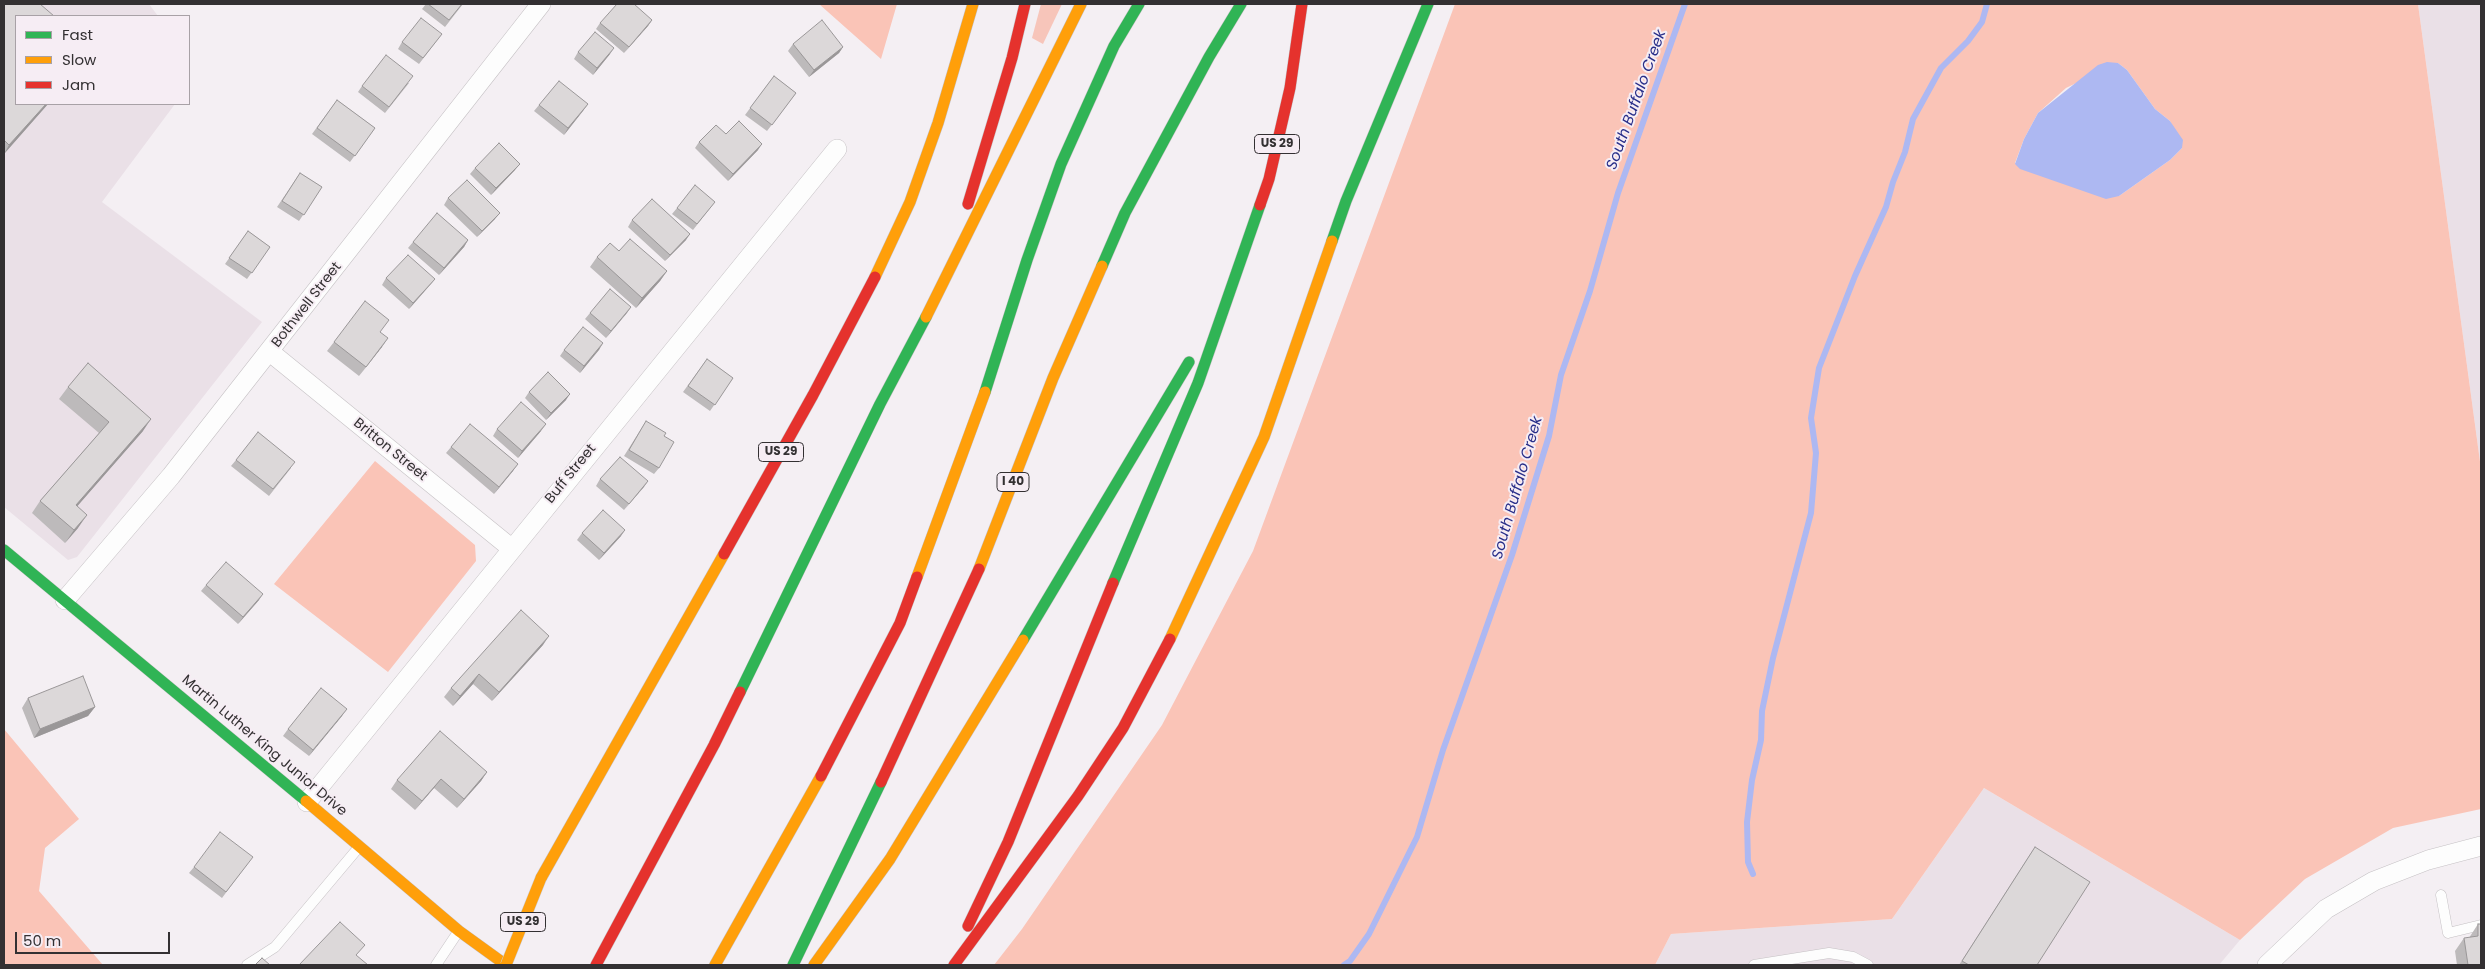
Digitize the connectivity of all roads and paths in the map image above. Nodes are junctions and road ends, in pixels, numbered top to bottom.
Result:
1 (541, 4) edge
2 (973, 4) edge
3 (1025, 4) edge
4 (1082, 4) edge
5 (1139, 4) edge
6 (1241, 4) edge
7 (1302, 4) edge
8 (1428, 4) edge
9 (837, 148) dead end
10 (963, 214) dead end
11 (956, 231) dead end
12 (1234, 279) junction
13 (270, 352) junction
14 (880, 404) junction
15 (511, 548) junction
16 (4, 550) edge
17 (65, 600) junction
18 (307, 802) junction
19 (2481, 846) edge
20 (360, 847) junction
21 (2441, 895) dead end
22 (2481, 925) edge
23 (459, 931) junction
24 (247, 965) edge
25 (436, 965) edge
26 (506, 965) edge
27 (596, 965) edge
28 (715, 965) edge
29 (794, 965) edge
30 (814, 965) edge
31 (949, 965) edge
32 (954, 965) edge
33 (1754, 965) edge
34 (1868, 965) edge
35 (2268, 965) edge

1 - 13 street, Bothwell Street
2 - 26 main road, US 29, bridge
3 - 10 main road
4 - 14 main road
5 - 28 main road
6 - 29 main road, I 40
7 - 12 main road, US 29
8 - 32 main road
9 - 15 street, Buff Street
11 - 14 main road
12 - 30 main road, US 29
12 - 31 main road
13 - 15 street, Britton Street
13 - 17 street, Bothwell Street
14 - 27 main road
15 - 18 street, Buff Street
16 - 17 main road, Martin Luther King Junior Drive
17 - 18 main road, Martin Luther King Junior Drive
18 - 20 main road, Martin Luther King Junior Drive
19 - 35 street
20 - 23 main road, Martin Luther King Junior Drive
20 - 24 lane
21 - 22 lane
23 - 25 lane
23 - 26 main road, Martin Luther King Junior Drive
33 - 34 lane

